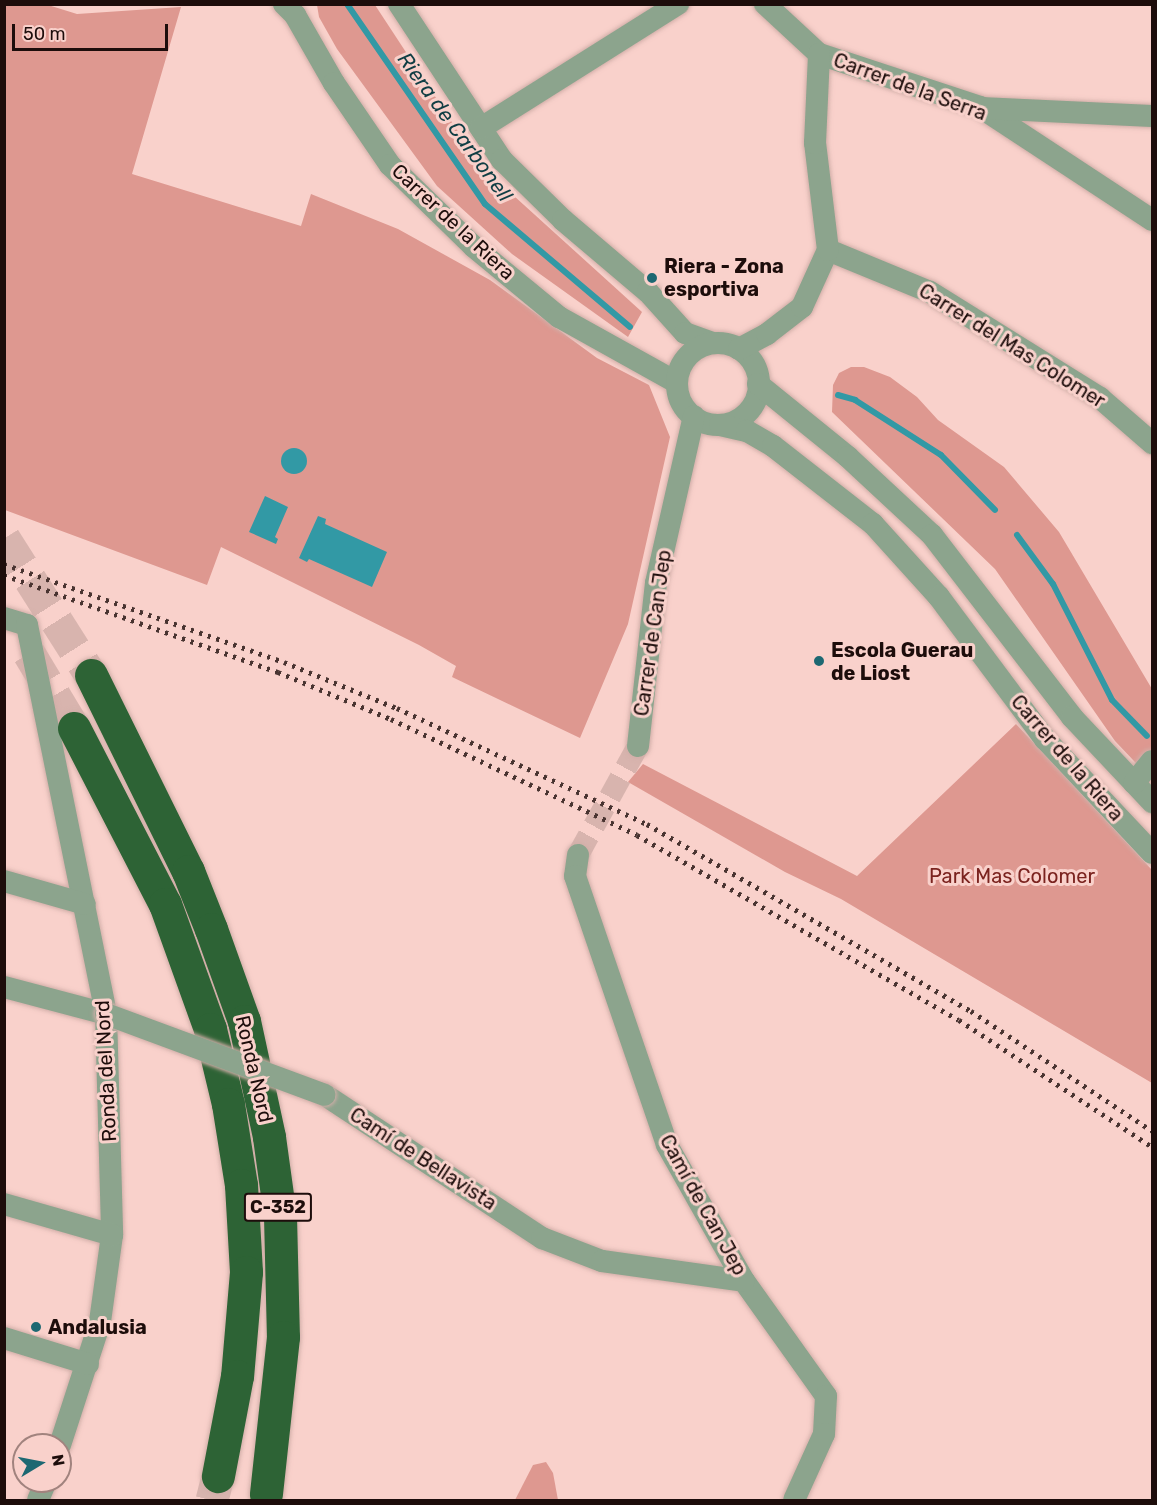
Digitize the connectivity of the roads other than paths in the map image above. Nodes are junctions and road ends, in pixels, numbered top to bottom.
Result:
1 (284, 4) edge
2 (399, 4) edge
3 (678, 4) edge
4 (765, 4) edge
5 (819, 54) junction
6 (980, 108) junction
7 (1152, 116) edge
8 (482, 128) junction
9 (1152, 220) edge
10 (828, 250) junction
11 (712, 343) junction
12 (739, 349) junction
13 (676, 382) junction
14 (758, 384) junction
15 (694, 416) junction
16 (720, 425) junction
17 (1152, 443) edge
18 (4, 618) edge
19 (91, 675) tunnel mouth
20 (74, 728) tunnel mouth
21 (638, 746) tunnel mouth
22 (1152, 761) edge
23 (1134, 783) junction
24 (1152, 802) edge
25 (1152, 853) edge
26 (578, 855) tunnel mouth
27 (4, 881) edge
28 (85, 904) junction
29 (4, 987) edge
30 (106, 1014) junction
31 (4, 1204) edge
32 (112, 1235) junction
33 (744, 1281) junction
34 (4, 1338) edge
35 (87, 1364) junction
36 (64, 1433) edge
37 (218, 1476) tunnel mouth
38 (266, 1494) dead end
39 (794, 1500) edge

1 - 13 street, Carrer de la Riera
2 - 8 street
3 - 8 street
4 - 5 street, Carrer de la Serra
5 - 6 street, Carrer de la Serra
5 - 10 street
6 - 7 street
6 - 9 street, Carrer de la Serra
8 - 11 street
10 - 12 street
10 - 17 street, Carrer del Mas Colomer
11 - 12 street
11 - 13 street
12 - 14 street
13 - 15 street
14 - 16 street
14 - 23 street, Carrer de la Riera
15 - 16 street
15 - 21 street, Carrer de Can Jep
16 - 25 street, Carrer de la Riera
18 - 28 street, Ronda del Nord
19 - 38 highway, Ronda Nord / C-352
20 - 37 highway, Ronda Nord / C-352
22 - 23 street
23 - 24 street, Carrer de la Riera
26 - 33 street, Camí de Can Jep
27 - 28 street
28 - 30 street, Ronda del Nord
29 - 30 street, Camí de Bellavista
30 - 32 street, Ronda del Nord
30 - 33 street, Camí de Bellavista, bridge
31 - 32 street
32 - 35 street, Ronda del Nord
33 - 39 street, Camí de Can Jep
34 - 35 street
35 - 36 street, Ronda del Nord

